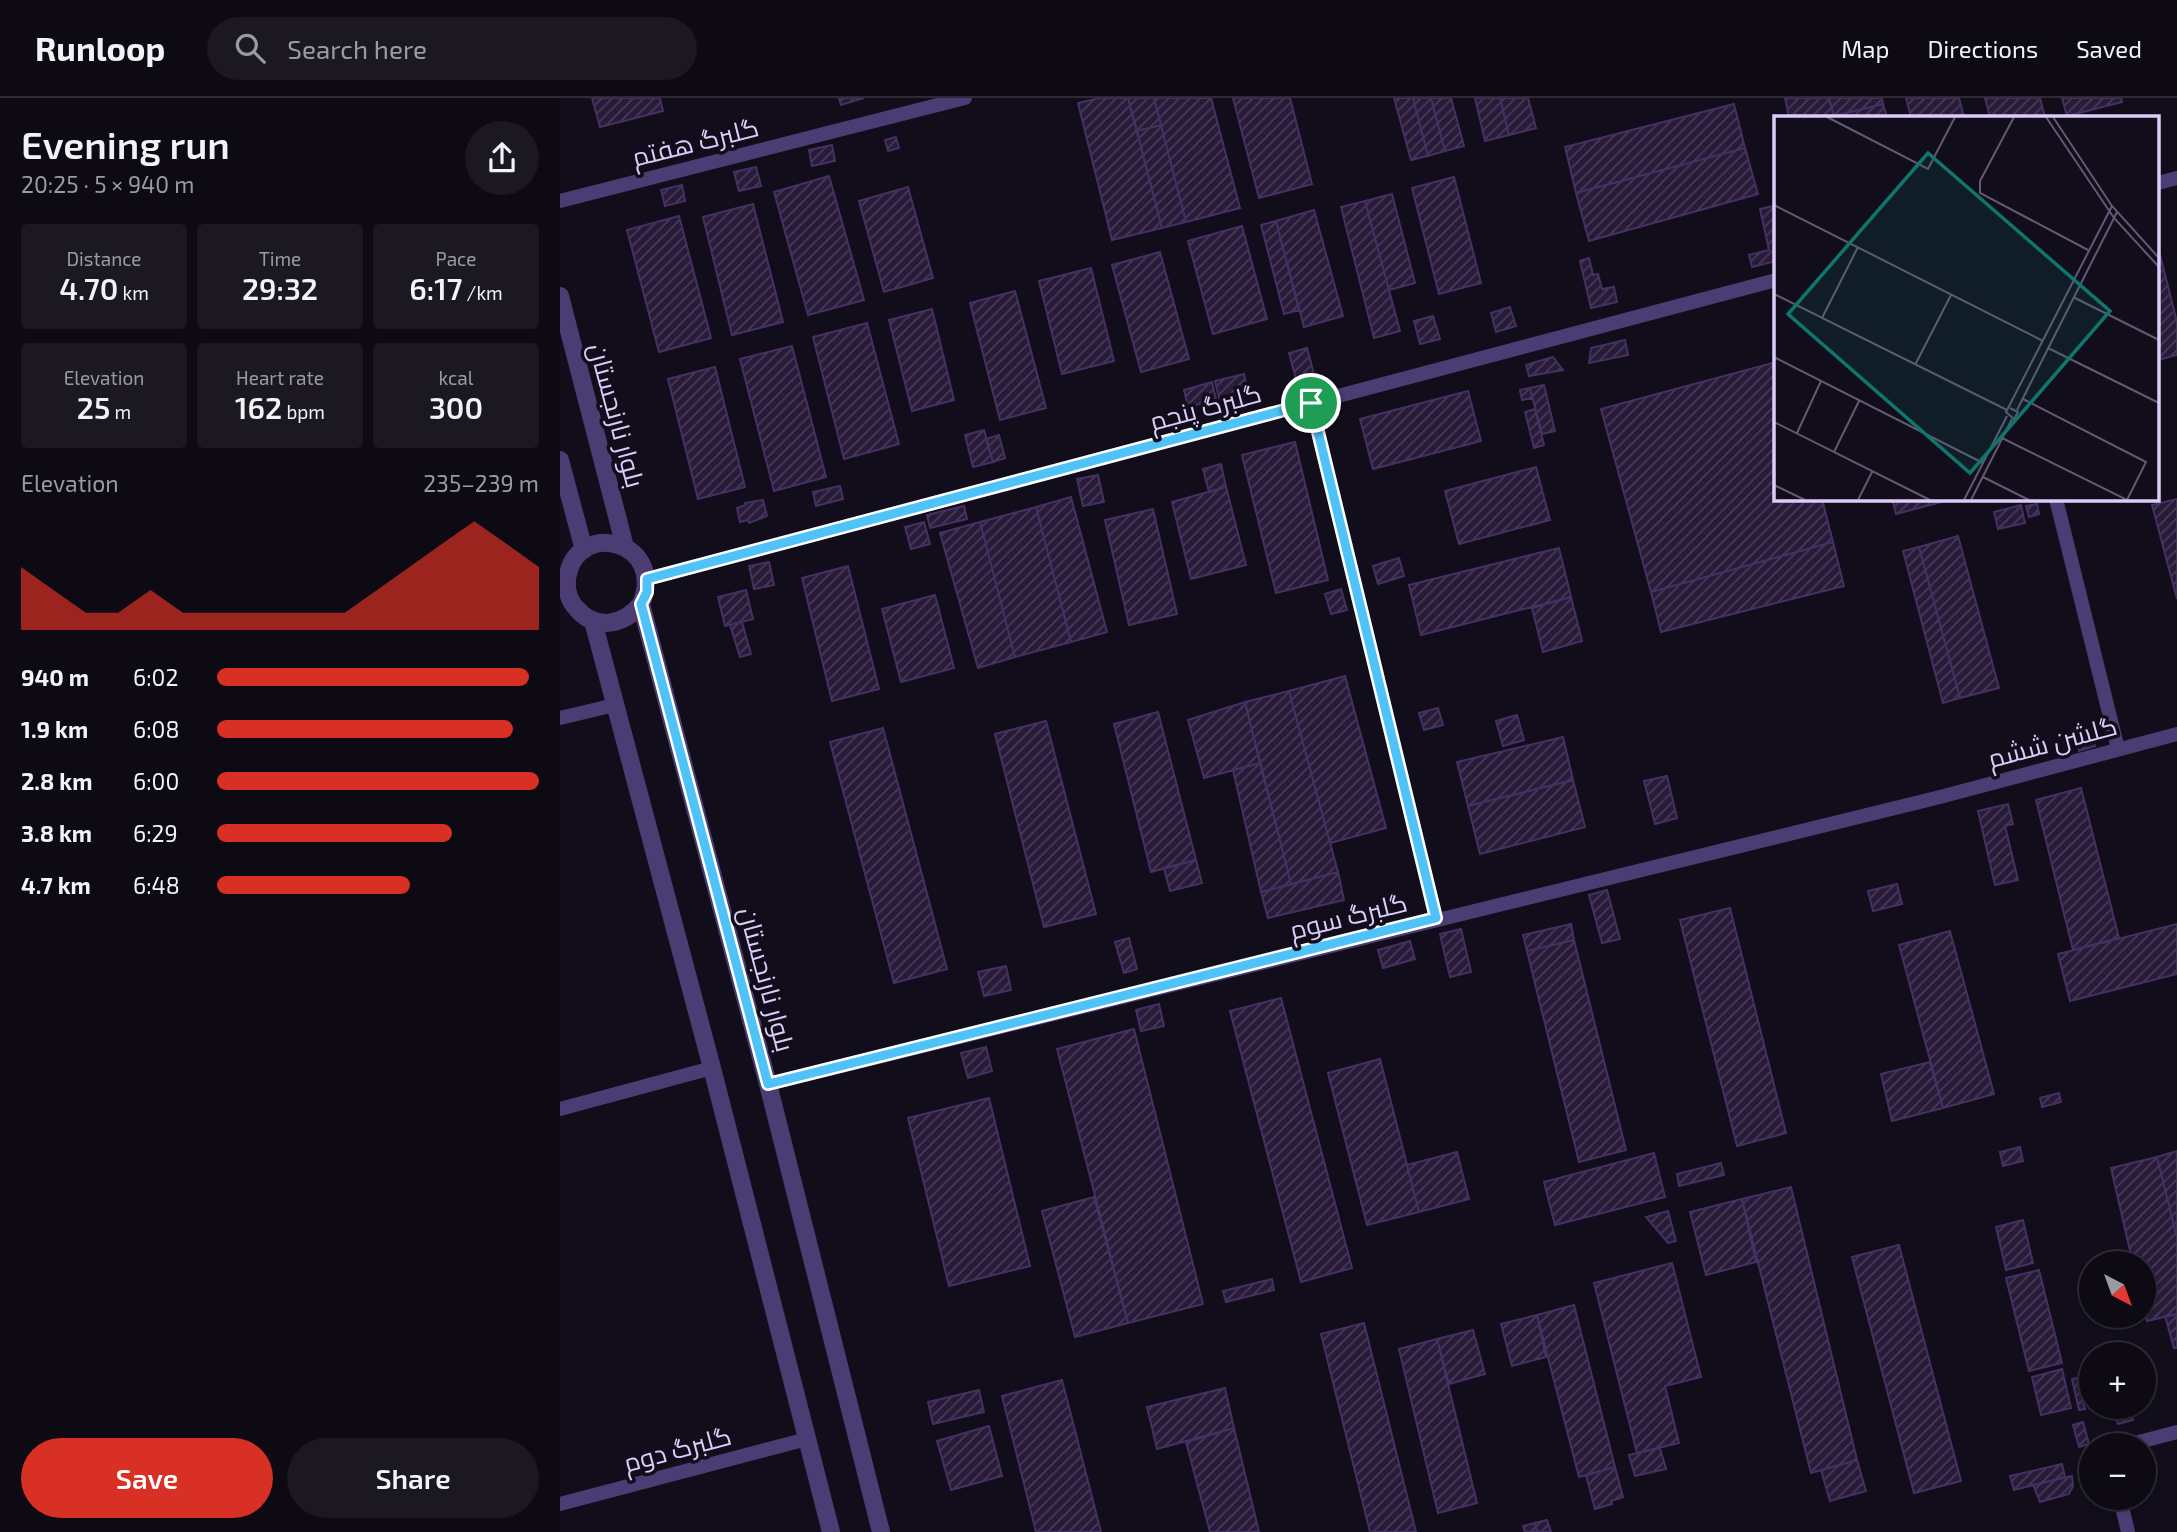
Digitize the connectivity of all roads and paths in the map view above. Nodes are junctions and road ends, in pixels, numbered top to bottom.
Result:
1 (965, 98) edge
2 (2177, 178) edge
3 (2160, 182) edge
4 (560, 201) edge
5 (1774, 281) edge
6 (560, 296) edge
7 (1311, 403) junction
8 (560, 460) edge
9 (2056, 500) edge
10 (625, 547) junction
11 (584, 550) junction
12 (647, 579) junction
13 (641, 604) junction
14 (593, 621) junction
15 (615, 705) junction
16 (560, 718) edge
17 (2177, 734) edge
18 (2118, 749) junction
19 (1940, 797) joint
20 (1436, 918) junction
21 (712, 1069) junction
22 (768, 1084) junction
23 (560, 1109) edge
24 (2177, 1432) edge
25 (2156, 1437) edge
26 (807, 1439) junction
27 (560, 1504) edge
28 (2123, 1510) edge
29 (831, 1532) edge
30 (881, 1532) edge
31 (2129, 1532) edge

1 - 4 street, گلبرگ هفتم
2 - 3 street
5 - 7 street, گلبرگ پنجم
6 - 10 street, بلوار نارنجستان
7 - 12 street, گلبرگ پنجم
7 - 20 street
8 - 11 street
9 - 18 street
10 - 11 street
10 - 12 street, بلوار نارنجستان
11 - 14 street
12 - 13 street, بلوار نارنجستان
13 - 14 street
13 - 22 street, بلوار نارنجستان
14 - 15 street
15 - 16 street
15 - 21 street
17 - 18 street, گلشن ششم
18 - 19 street, گلشن ششم
19 - 20 street, گلبرگ سوم
20 - 22 street, گلبرگ سوم
21 - 23 street
21 - 26 street
22 - 30 street, بلوار نارنجستان
24 - 25 street
26 - 27 street, گلبرگ دوم
26 - 29 street
28 - 31 street

